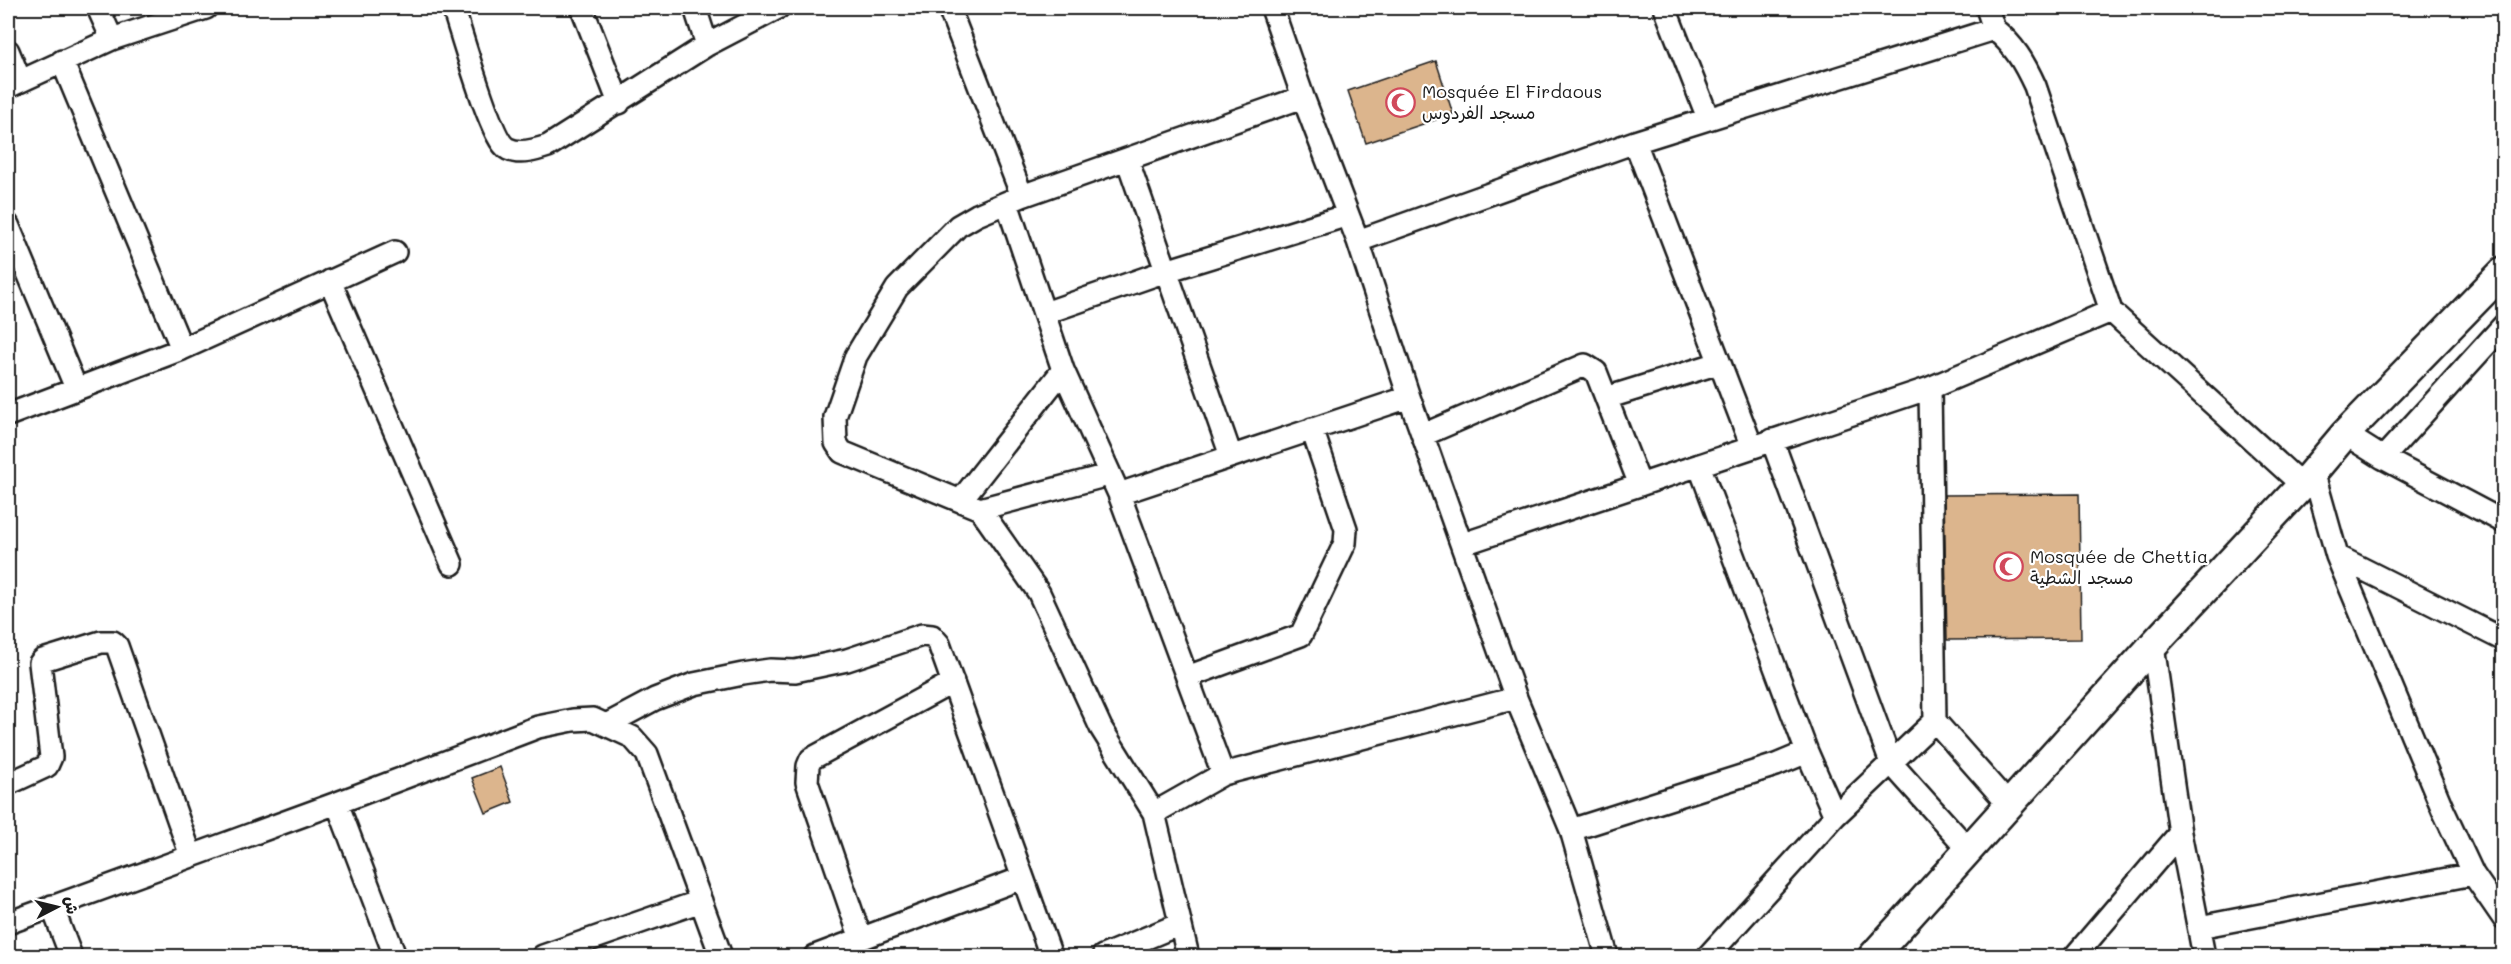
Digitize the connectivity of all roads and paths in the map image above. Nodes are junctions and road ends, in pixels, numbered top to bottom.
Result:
1 (98, 8) edge
2 (206, 8) edge
3 (453, 8) edge
4 (582, 8) edge
5 (695, 8) edge
6 (778, 8) edge
7 (949, 8) edge
8 (1272, 8) edge
9 (1665, 8) edge
10 (1987, 8) edge
11 (1994, 29) junction
12 (112, 39) junction
13 (707, 45) junction
14 (8, 51) edge
15 (62, 61) junction
16 (14, 83) edge
17 (1303, 97) junction
18 (620, 103) junction
19 (1708, 118) junction
20 (1635, 142) junction
21 (1127, 159) junction
22 (1014, 199) junction
23 (1348, 215) junction
24 (8, 225) edge
25 (1358, 241) junction
26 (395, 252) dead end
27 (14, 259) edge
28 (1166, 270) junction
29 (2504, 272) edge
30 (330, 281) junction
31 (2111, 310) junction
32 (1045, 313) junction
33 (2504, 325) edge
34 (182, 349) junction
35 (1719, 363) junction
36 (1064, 370) junction
37 (76, 388) junction
38 (1930, 388) junction
39 (1409, 397) junction
40 (1606, 398) junction
41 (8, 415) edge
42 (1312, 429) junction
43 (2345, 434) junction
44 (1423, 435) junction
45 (1772, 440) junction
46 (1752, 447) junction
47 (1231, 456) junction
48 (2383, 458) junction
49 (1699, 465) junction
50 (1108, 475) junction
51 (2308, 478) junction
52 (1640, 485) junction
53 (1119, 494) junction
54 (961, 500) junction
55 (981, 509) junction
56 (2504, 522) edge
57 (1463, 544) junction
58 (2337, 556) junction
59 (452, 564) dead end
60 (2504, 640) edge
61 (2153, 645) junction
62 (1187, 677) junction
63 (953, 682) junction
64 (1516, 698) junction
65 (1935, 720) junction
66 (606, 725) junction
67 (1807, 752) junction
68 (1891, 763) junction
69 (1223, 774) junction
70 (8, 784) edge
71 (337, 803) junction
72 (2010, 806) junction
73 (1154, 813) junction
74 (1835, 816) junction
75 (1571, 830) junction
76 (2180, 833) junction
77 (1970, 851) junction
78 (191, 856) junction
79 (2474, 874) junction
80 (1022, 878) junction
81 (2496, 890) edge
82 (701, 901) junction
83 (52, 906) junction
84 (2504, 918) edge
85 (8, 922) edge
86 (1180, 924) junction
87 (2199, 927) junction
88 (861, 939) junction
89 (71, 957) edge
90 (395, 957) edge
91 (543, 957) edge
92 (721, 957) edge
93 (815, 957) edge
94 (1052, 957) edge
95 (1104, 957) edge
96 (1188, 957) edge
97 (1607, 957) edge
98 (1708, 957) edge
99 (1874, 957) edge
100 (2075, 957) edge
101 (2204, 957) edge

1 - 12 street
2 - 12 street
3 - 18 street
4 - 18 street
5 - 13 street
6 - 13 street
7 - 22 street
8 - 17 street
9 - 19 street
10 - 11 street
11 - 19 street
11 - 31 street
12 - 15 street
13 - 18 street
14 - 16 street
15 - 16 street
15 - 34 street
17 - 21 street
17 - 23 street
19 - 20 street
20 - 25 street
20 - 35 street
21 - 22 street
21 - 28 street
22 - 32 street
22 - 54 street
23 - 25 street
23 - 28 street
24 - 27 street
25 - 39 street
26 - 30 street
27 - 37 street
28 - 32 street
28 - 47 street
29 - 43 street
30 - 34 street
30 - 59 street
31 - 38 street
31 - 51 street
32 - 36 street
33 - 48 street
34 - 37 street
35 - 40 street
35 - 46 street
36 - 50 street
36 - 54 street
37 - 41 street
38 - 45 street
38 - 65 street
39 - 42 street
39 - 44 street
40 - 44 street
40 - 52 street
42 - 47 street
42 - 62 street
43 - 48 street
43 - 51 street
44 - 57 street
45 - 46 street
45 - 68 street
46 - 49 street
47 - 53 street
48 - 56 street
49 - 52 street
49 - 67 street
50 - 53 street
50 - 55 street
51 - 58 street
51 - 61 street
52 - 57 street
53 - 62 street
54 - 55 street
55 - 73 street
57 - 64 street
58 - 60 street
58 - 79 street
61 - 72 street
61 - 76 street
62 - 69 street
63 - 66 street
63 - 80 street
63 - 88 street
64 - 69 street
64 - 75 street
65 - 68 street
65 - 72 street
66 - 71 street
66 - 82 street
67 - 74 street
67 - 75 street
68 - 74 street
68 - 77 street
69 - 73 street
70 - 78 street
71 - 78 street
71 - 90 street
72 - 77 street
73 - 86 street
74 - 98 street
75 - 97 street
76 - 87 street
76 - 100 street
77 - 99 street
78 - 83 street
79 - 81 street
79 - 87 street
80 - 88 street
80 - 94 street
81 - 84 street
82 - 91 street
82 - 92 street
83 - 85 street
83 - 89 street
86 - 95 street
86 - 96 street
87 - 101 street
88 - 93 street

